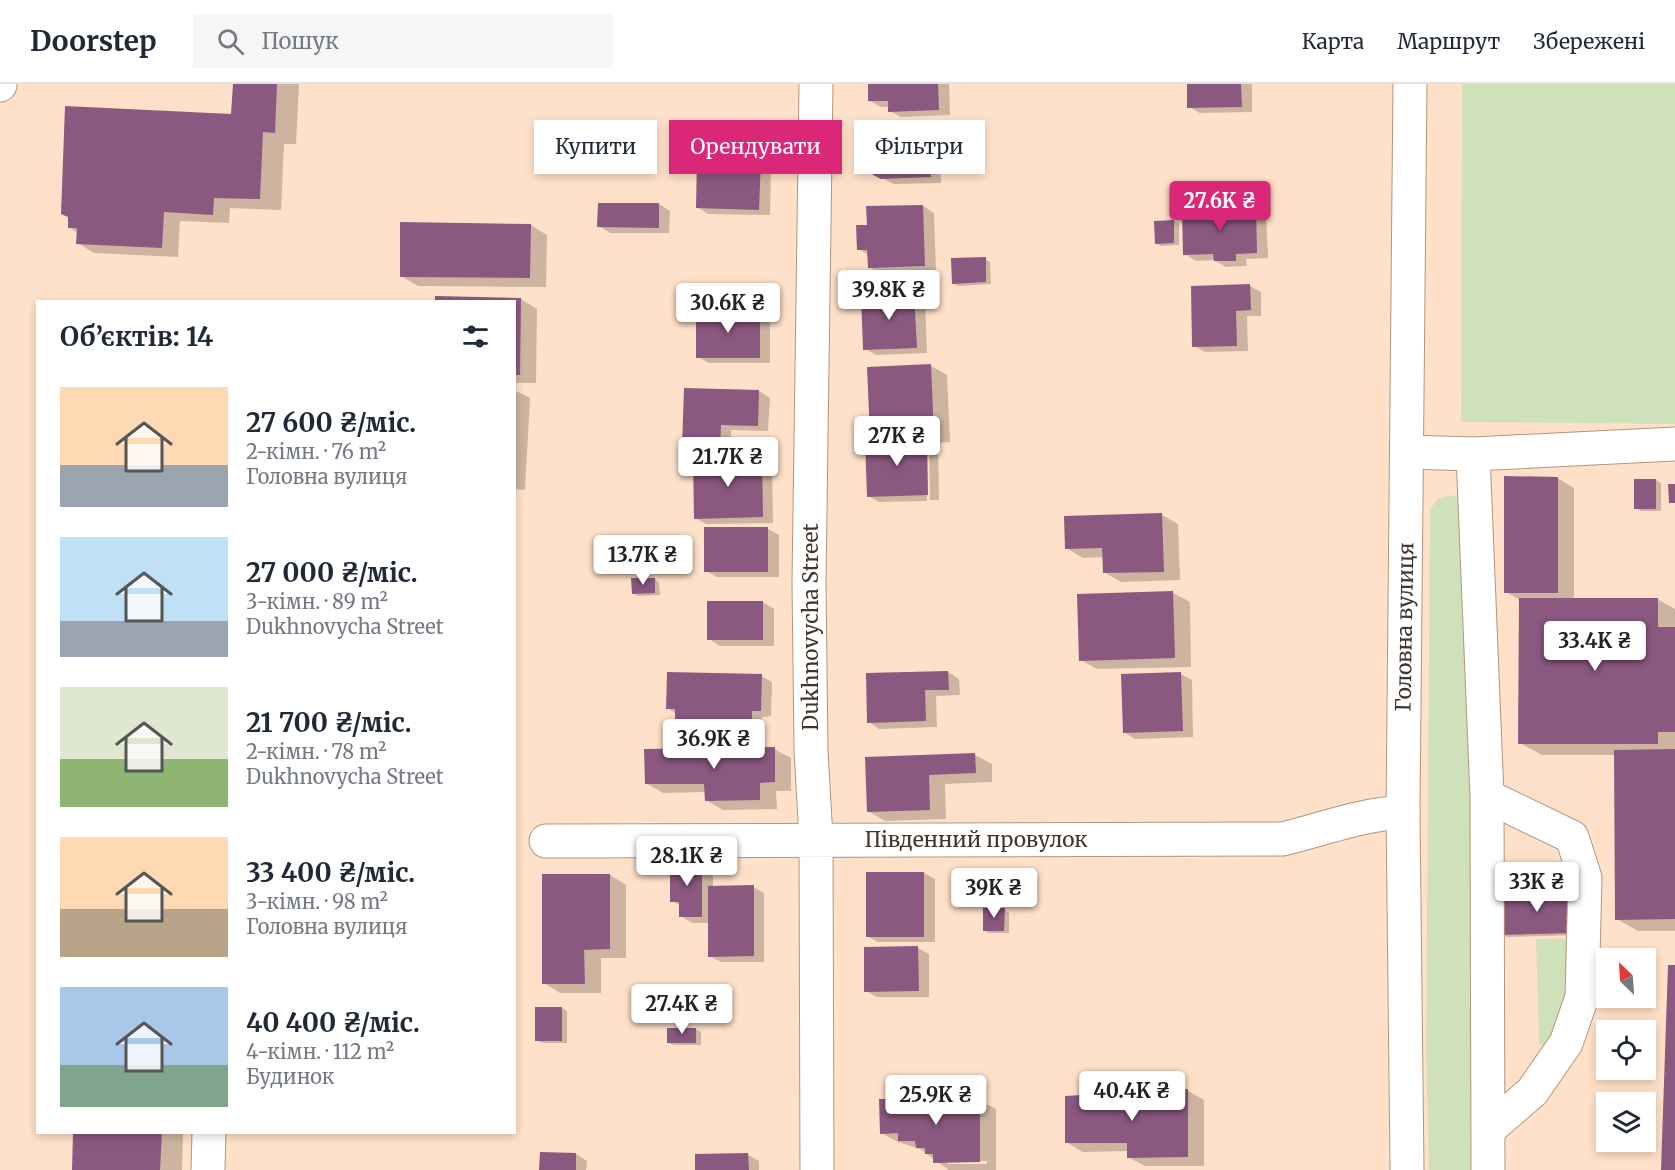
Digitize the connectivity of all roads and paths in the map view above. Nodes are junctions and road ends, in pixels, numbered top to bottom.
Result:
1 (816, 84) edge
2 (1410, 84) edge
3 (1675, 444) edge
4 (1408, 452) junction
5 (1473, 454) junction
6 (1487, 796) junction
7 (1403, 812) junction
8 (816, 839) junction
9 (546, 841) dead end
10 (1488, 1130) junction
11 (209, 1134) edge
12 (208, 1170) edge
13 (817, 1170) edge
14 (1407, 1170) edge
15 (1488, 1170) edge

1 - 8 street, Dukhnovycha Street
2 - 4 street, Головна вулиця
3 - 5 street
4 - 5 street
4 - 7 street, Головна вулиця
5 - 6 street
6 - 10 street
6 - 10 street
7 - 8 street, Південний провулок
7 - 14 street, Головна вулиця
8 - 9 street, Південний провулок
8 - 13 street, Dukhnovycha Street
10 - 15 street
11 - 12 street

